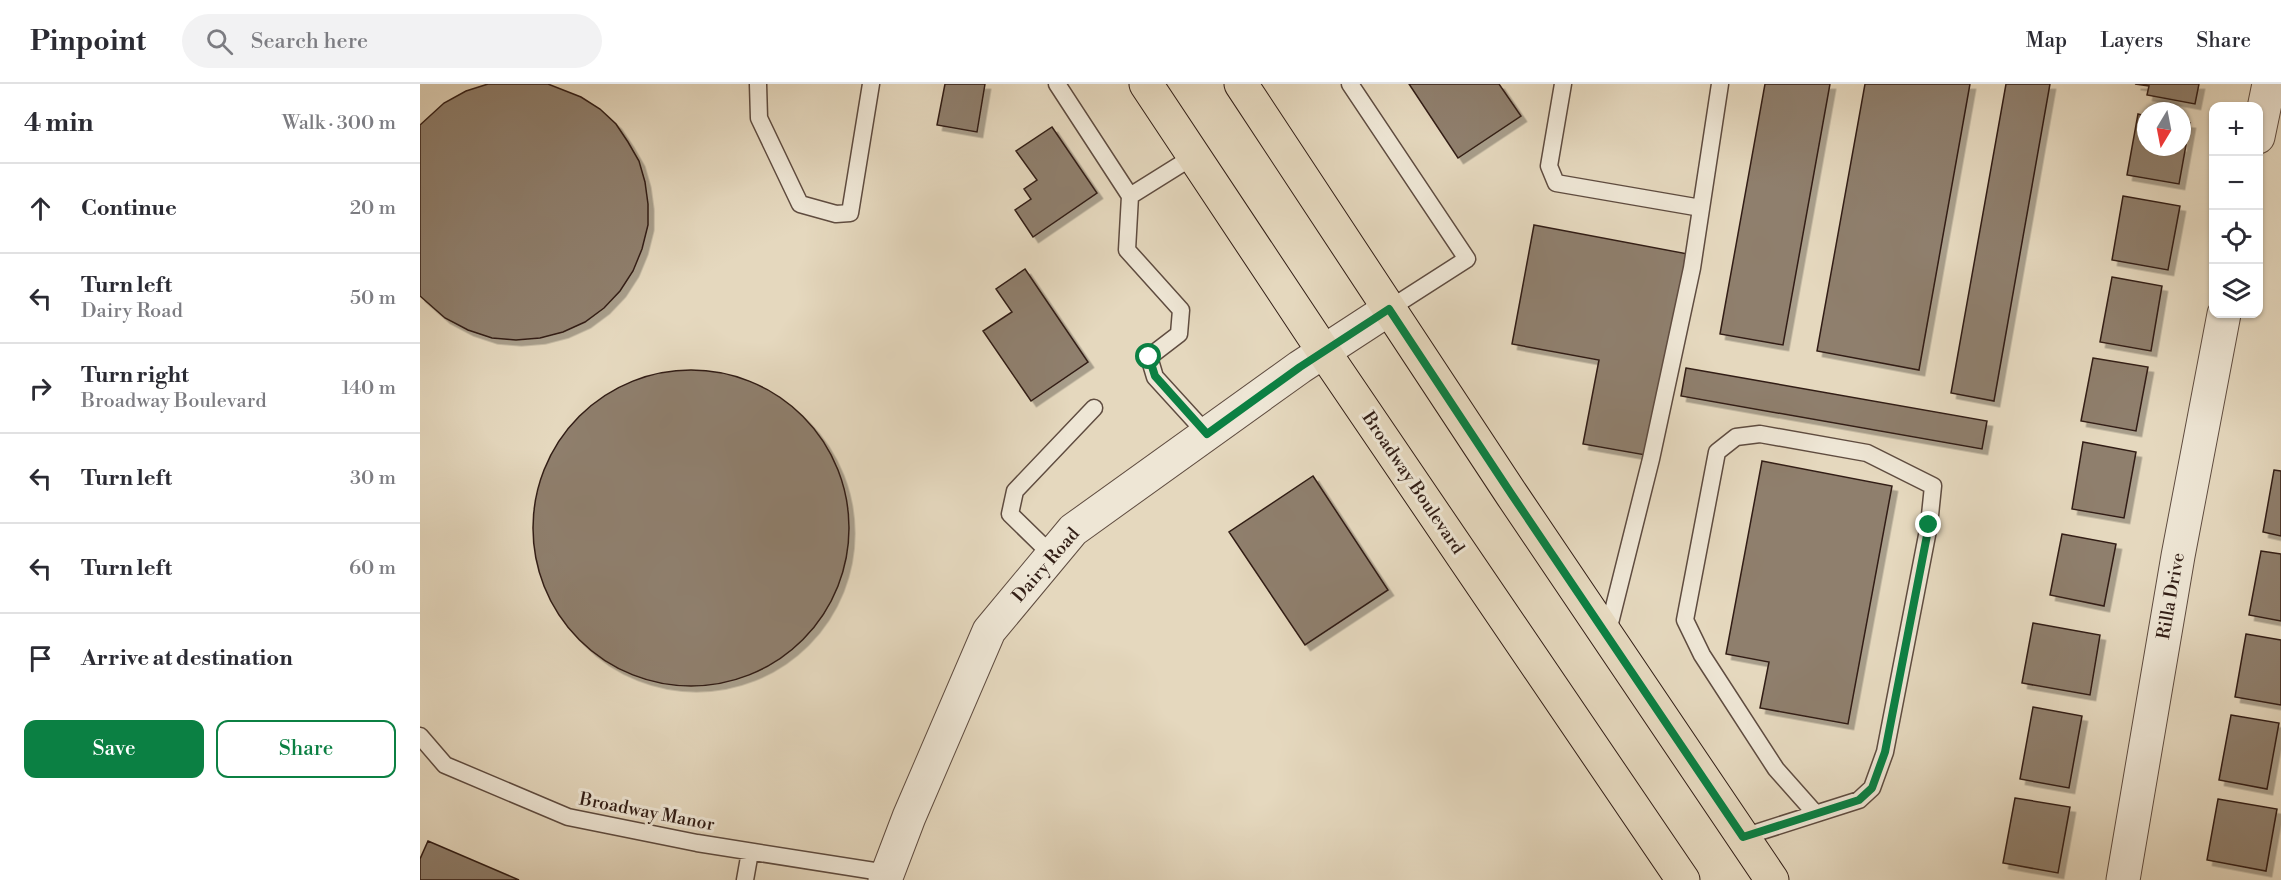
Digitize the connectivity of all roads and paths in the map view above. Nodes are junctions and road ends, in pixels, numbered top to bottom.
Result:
1 (871, 84) edge
2 (1057, 84) edge
3 (1146, 84) edge
4 (1241, 84) edge
5 (1350, 84) edge
6 (1563, 84) edge
7 (1720, 84) edge
8 (2269, 84) edge
9 (760, 85) edge
10 (2263, 116) edge
11 (1194, 156) junction
12 (1130, 196) junction
13 (1701, 208) junction
14 (1389, 309) junction
15 (2223, 318) edge
16 (1324, 351) junction
17 (1094, 408) dead end
18 (1207, 434) junction
19 (1052, 555) junction
20 (1607, 636) junction
21 (420, 736) edge
22 (1815, 813) junction
23 (1743, 837) junction
24 (750, 852) junction
25 (886, 877) edge
26 (745, 880) edge
27 (1683, 880) edge
28 (1772, 880) edge
29 (2123, 880) edge

1 - 9 lane
2 - 12 lane
3 - 11 main road, Broadway Boulevard
4 - 14 main road
5 - 14 lane
6 - 13 lane
7 - 13 lane
8 - 10 street
11 - 12 lane
11 - 16 main road, Broadway Boulevard
12 - 18 lane
13 - 20 lane
14 - 16 street, Dairy Road
14 - 20 main road
15 - 29 street, Rilla Drive
16 - 18 street, Dairy Road
16 - 27 main road, Broadway Boulevard
17 - 19 lane
18 - 19 street, Dairy Road
19 - 25 street, Dairy Road
20 - 23 main road
21 - 24 lane, Broadway Manor
22 - 22 lane
22 - 23 lane
23 - 28 main road
24 - 25 lane, Broadway Manor
24 - 26 lane

